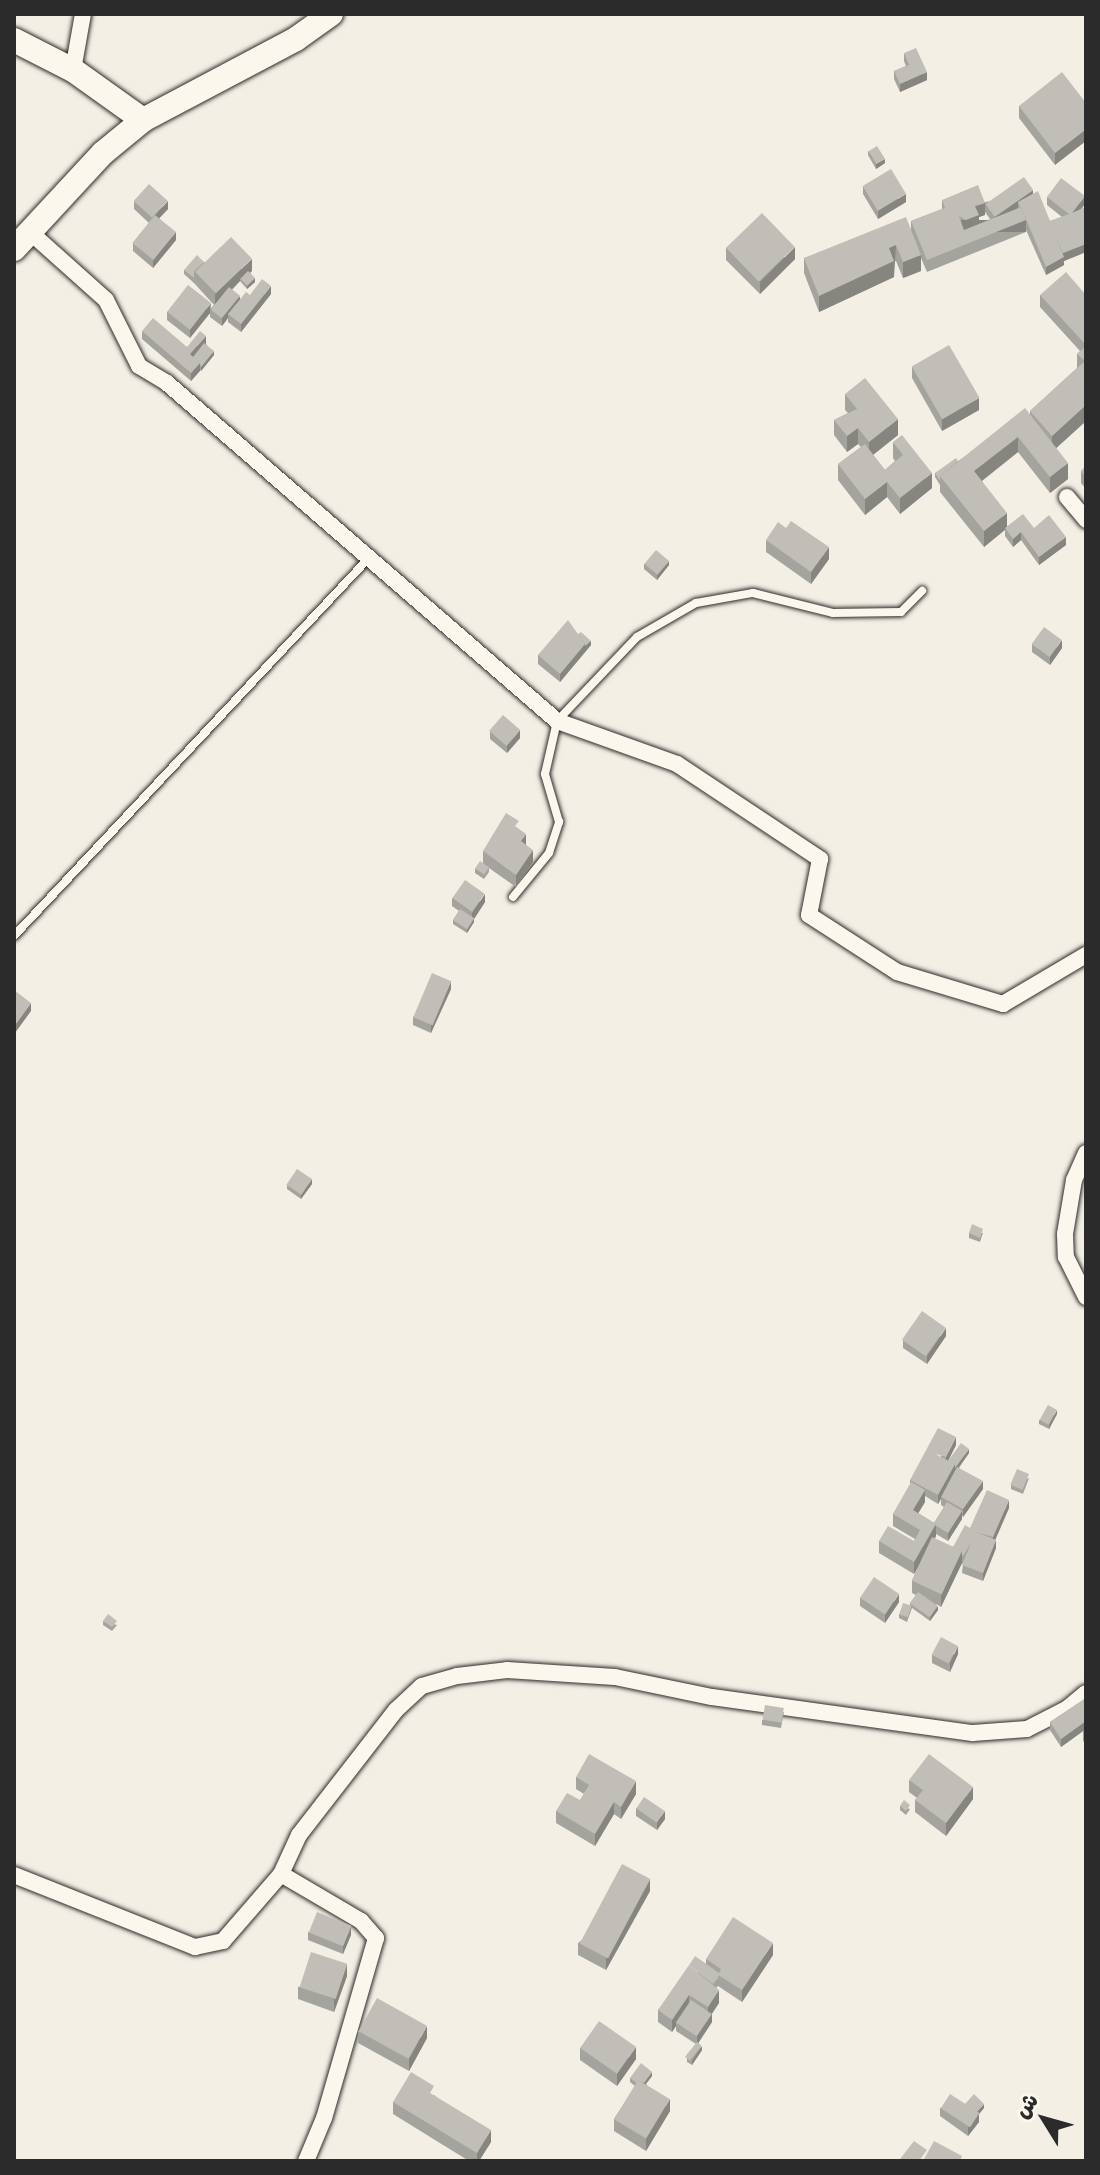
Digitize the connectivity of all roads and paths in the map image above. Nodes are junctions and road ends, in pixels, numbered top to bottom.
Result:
1 (83, 14) edge
2 (331, 14) edge
3 (14, 40) edge
4 (73, 70) junction
5 (143, 120) junction
6 (22, 241) edge
7 (1067, 497) dead end
8 (1086, 520) edge
9 (367, 560) junction
10 (922, 591) dead end
11 (557, 721) junction
12 (513, 897) dead end
13 (14, 936) edge
14 (1086, 955) edge
15 (1086, 1153) edge
16 (1086, 1297) edge
17 (1086, 1693) edge
18 (281, 1874) junction
19 (14, 1875) edge
20 (306, 2161) edge

1 - 4 street
2 - 5 main road
3 - 4 main road
4 - 5 main road
5 - 6 main road
6 - 9 street
7 - 8 street
9 - 11 street
9 - 13 lane
10 - 11 lane
11 - 12 lane
11 - 14 street
15 - 16 street
17 - 18 street
18 - 19 street
18 - 20 street

